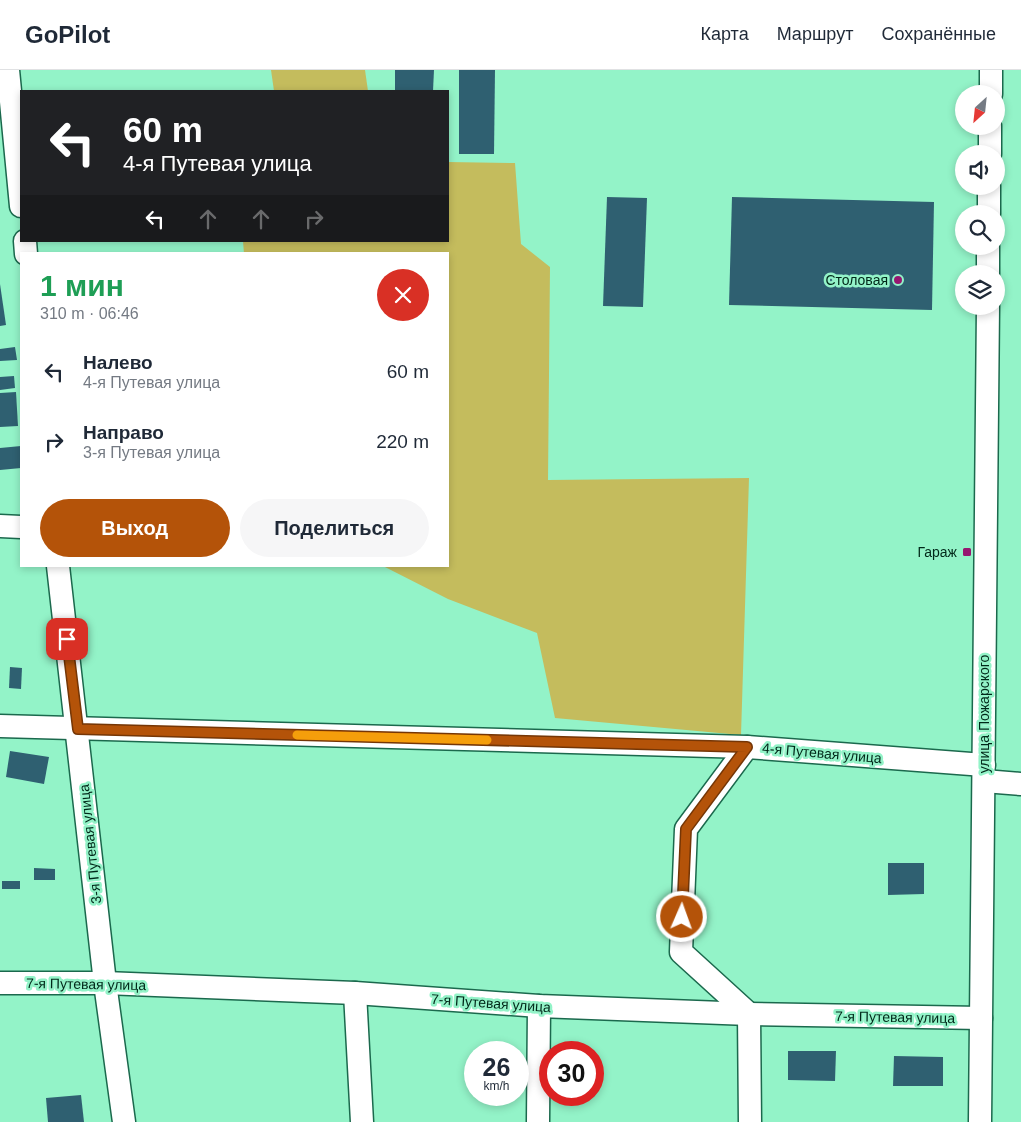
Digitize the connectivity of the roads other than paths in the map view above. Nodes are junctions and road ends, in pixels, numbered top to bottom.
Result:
1 (8, 70) edge
2 (991, 70) edge
3 (990, 85) edge
4 (20, 196) edge
5 (988, 315) edge
6 (0, 526) edge
7 (20, 527) edge
8 (58, 567) edge
9 (0, 726) edge
10 (78, 729) junction
11 (747, 747) junction
12 (984, 773) junction
13 (1021, 784) edge
14 (0, 983) edge
15 (105, 983) junction
16 (355, 993) junction
17 (539, 1006) junction
18 (749, 1014) junction
19 (981, 1018) junction
20 (124, 1122) edge
21 (362, 1122) edge
22 (538, 1122) edge
23 (750, 1122) edge
24 (980, 1122) edge

1 - 4 street
2 - 3 street
5 - 12 street, улица Пожарского
6 - 7 street
8 - 10 street, 3-я Путевая улица
9 - 10 street, 4-я Путевая улица
10 - 11 street, 4-я Путевая улица
10 - 15 street, 3-я Путевая улица
11 - 12 street, 4-я Путевая улица
11 - 18 street
12 - 13 street, 4-я Путевая улица
12 - 19 street, улица Пожарского
14 - 15 street, 7-я Путевая улица
15 - 16 street, 7-я Путевая улица
15 - 20 street, 3-я Путевая улица
16 - 17 street, 7-я Путевая улица
16 - 21 street
17 - 18 street, 7-я Путевая улица
17 - 22 street
18 - 19 street, 7-я Путевая улица
18 - 23 street
19 - 24 street, улица Пожарского

